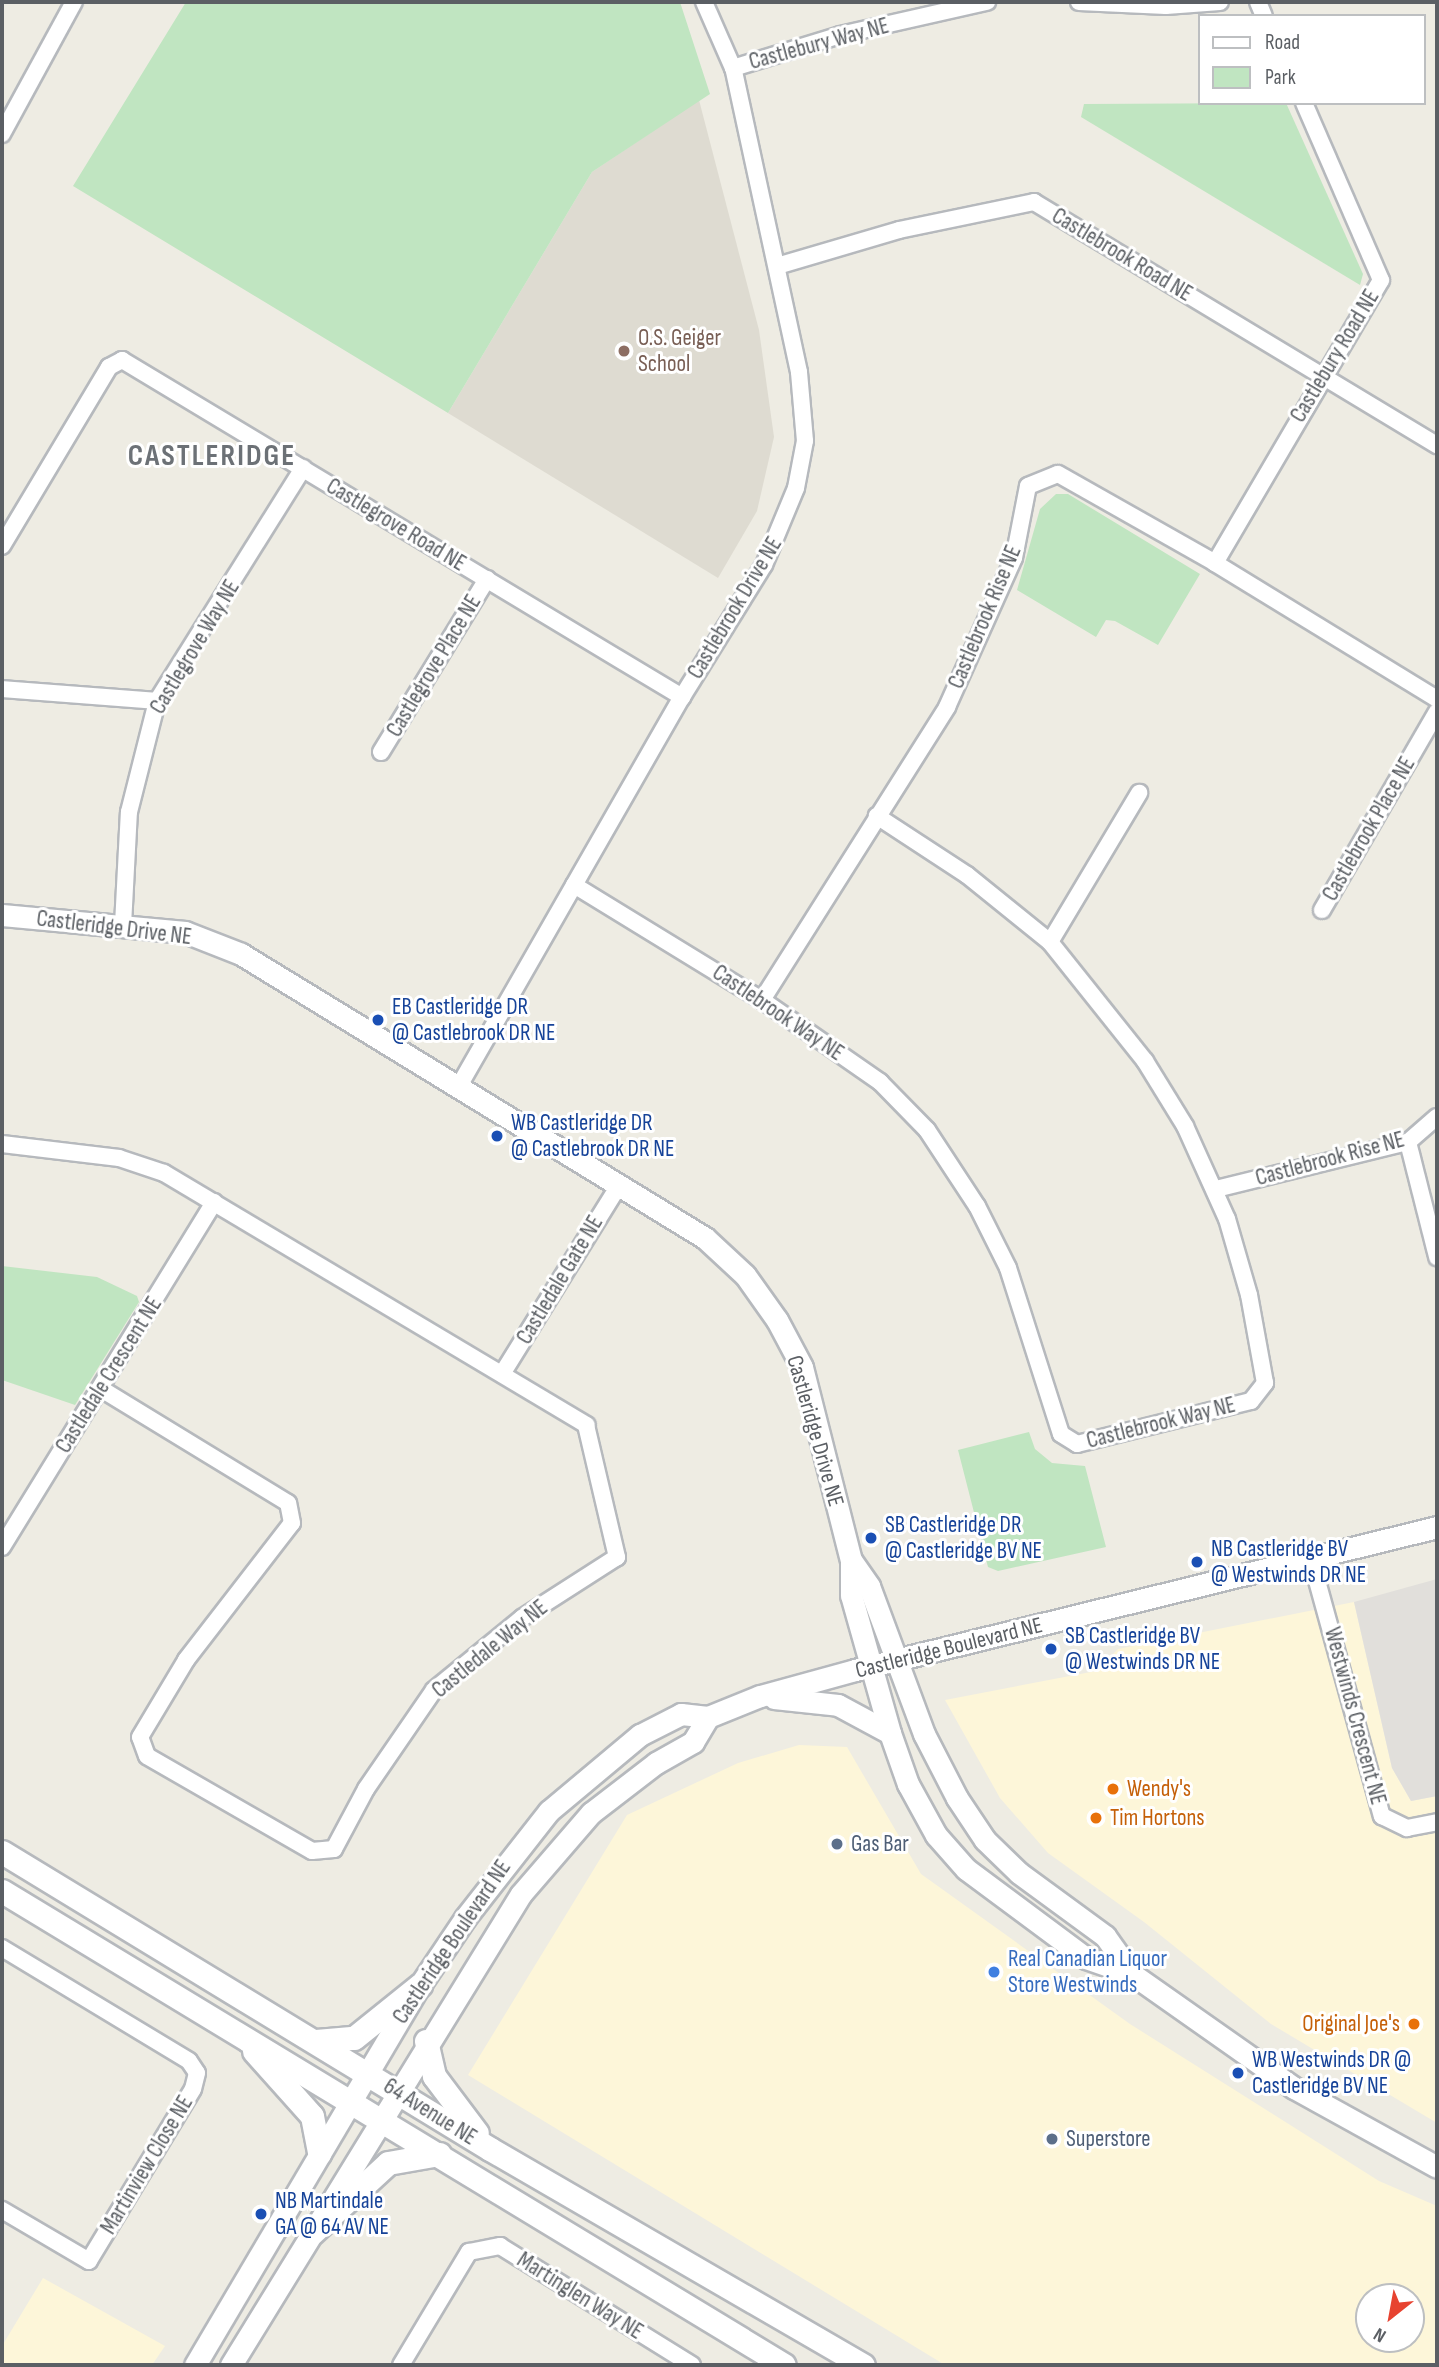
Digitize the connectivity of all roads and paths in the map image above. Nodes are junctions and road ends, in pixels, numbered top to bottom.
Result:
1 (74, 2) edge
2 (704, 2) edge
3 (987, 2) edge
4 (1079, 2) edge
5 (1220, 2) edge
6 (932, 8) edge
7 (733, 68) junction
8 (1305, 105) edge
9 (2, 134) edge
10 (777, 266) junction
11 (1323, 376) junction
12 (1437, 446) edge
13 (303, 468) junction
14 (2, 546) edge
15 (1214, 563) junction
16 (486, 579) junction
17 (2, 689) edge
18 (682, 697) junction
19 (1437, 699) edge
20 (157, 701) junction
21 (1437, 712) edge
22 (381, 752) dead end
23 (1139, 793) dead end
24 (877, 816) junction
25 (574, 885) junction
26 (1322, 910) dead end
27 (2, 915) edge
28 (123, 925) junction
29 (1050, 942) junction
30 (762, 1000) junction
31 (458, 1086) junction
32 (1437, 1117) edge
33 (1408, 1142) junction
34 (2, 1144) edge
35 (618, 1187) junction
36 (1216, 1189) junction
37 (214, 1202) junction
38 (1437, 1257) edge
39 (502, 1374) junction
40 (101, 1389) junction
41 (1437, 1527) edge
42 (2, 1547) edge
43 (1311, 1559) junction
44 (851, 1560) junction
45 (898, 1660) junction
46 (872, 1666) junction
47 (760, 1696) junction
48 (708, 1717) junction
49 (890, 1733) junction
50 (1437, 1822) edge
51 (2, 1852) edge
52 (2, 1891) edge
53 (2, 1948) edge
54 (1132, 1974) junction
55 (420, 1985) junction
56 (232, 2029) junction
57 (316, 2041) junction
58 (426, 2041) junction
59 (367, 2073) junction
60 (396, 2091) junction
61 (351, 2100) junction
62 (380, 2117) junction
63 (490, 2149) junction
64 (319, 2153) junction
65 (439, 2154) junction
66 (1437, 2167) edge
67 (2, 2210) edge
68 (312, 2233) junction
69 (675, 2361) edge
70 (195, 2365) edge
71 (231, 2365) edge
72 (401, 2365) edge
73 (692, 2365) edge
74 (784, 2365) edge
75 (863, 2365) edge

1 - 9 street
2 - 7 street, Castlebrook Drive NE
3 - 6 street, Castlebury Way NE
4 - 5 street
6 - 7 street, Castlebury Way NE
7 - 10 street, Castlebrook Drive NE
8 - 11 street, Castlebury Road NE
10 - 11 street, Castlebrook Road NE
10 - 18 street, Castlebrook Drive NE
11 - 12 street, Castlebrook Road NE
11 - 15 street, Castlebury Road NE
13 - 14 street, Castlegrove Road NE
13 - 16 street, Castlegrove Road NE
13 - 20 street, Castlegrove Way NE
15 - 19 street, Castlebrook Rise NE
15 - 24 street, Castlebrook Rise NE
16 - 18 street, Castlegrove Road NE
16 - 22 street, Castlegrove Place NE
17 - 20 street
18 - 25 street, Castlebrook Drive NE
20 - 28 street, Castlegrove Way NE
21 - 26 street, Castlebrook Place NE
23 - 29 street
24 - 29 street, Castlebrook Way NE
24 - 30 street, Castlebrook Rise NE
25 - 30 street, Castlebrook Way NE
25 - 31 street, Castlebrook Drive NE
27 - 28 street, Castleridge Drive NE
28 - 31 street, Castleridge Drive NE
29 - 36 street, Castlebrook Way NE
30 - 36 street, Castlebrook Way NE
31 - 35 street, Castleridge Drive NE
32 - 33 street, Castlebrook Rise NE
33 - 36 street, Castlebrook Rise NE
33 - 38 street
34 - 37 street, Castledale Way NE
35 - 39 street, Castledale Gate NE
35 - 44 street, Castleridge Drive NE
37 - 39 street, Castledale Way NE
37 - 40 street, Castledale Crescent NE
39 - 40 street, Castledale Way NE
40 - 42 street, Castledale Crescent NE
41 - 43 street, Castleridge Boulevard NE
43 - 45 street, Castleridge Boulevard NE
43 - 50 street, Westwinds Crescent NE
44 - 45 street, Castleridge Drive NE
44 - 46 street, Castleridge Drive NE
45 - 46 street, Castleridge Boulevard NE
45 - 54 street, Castleridge Drive NE
46 - 47 street, Castleridge Boulevard NE
46 - 49 street, Castleridge Drive NE
47 - 48 street, Castleridge Boulevard NE
47 - 49 street
48 - 55 street, Castleridge Boulevard NE
48 - 58 street, Castleridge Boulevard NE
49 - 54 street, Castleridge Drive NE
51 - 57 main road, 64 Avenue NE
52 - 56 main road, 64 Avenue NE
53 - 67 street, Martinview Close NE
54 - 66 street
55 - 57 main road
55 - 59 street, Castleridge Boulevard NE
56 - 61 main road, 64 Avenue NE
56 - 64 main road
57 - 59 main road, 64 Avenue NE
58 - 60 street, Castleridge Boulevard NE
58 - 63 main road
59 - 60 main road, 64 Avenue NE
59 - 61 street, Castleridge Boulevard NE
60 - 62 street, Castleridge Boulevard NE
60 - 63 main road, 64 Avenue NE
61 - 62 main road, 64 Avenue NE
61 - 64 street, Castleridge Boulevard NE
62 - 65 main road, 64 Avenue NE
62 - 68 street, Castleridge Boulevard NE
63 - 75 main road, 64 Avenue NE
64 - 70 street, Castleridge Boulevard NE
65 - 68 main road
65 - 74 main road, 64 Avenue NE
68 - 71 street, Castleridge Boulevard NE
69 - 72 street, Martinglen Way NE
69 - 73 street, Martinglen Way NE

